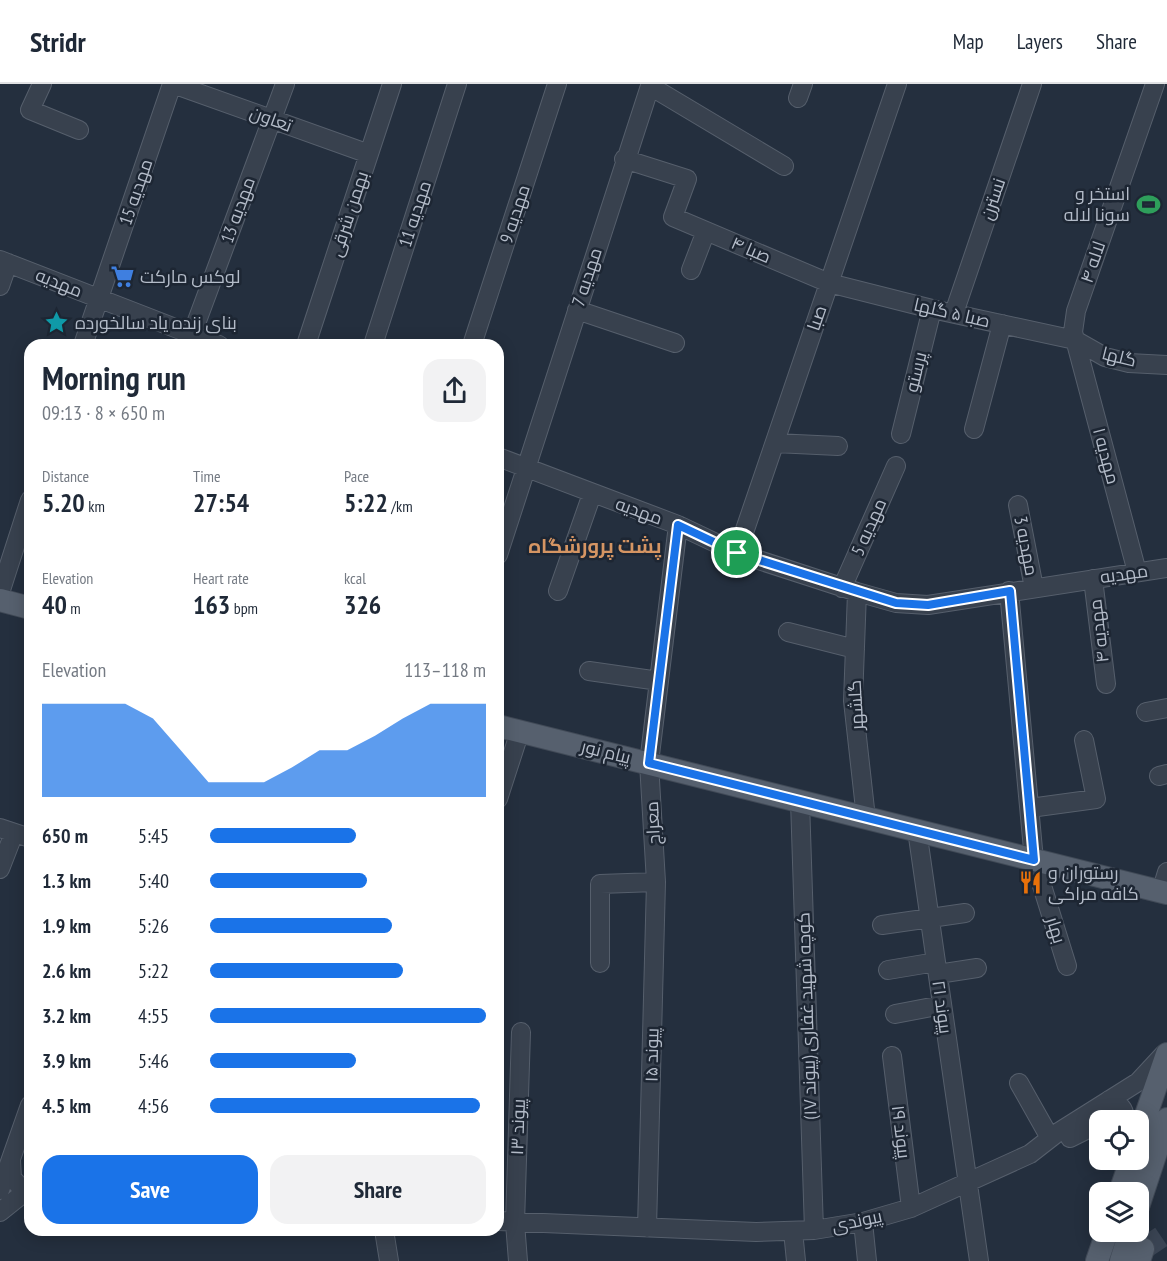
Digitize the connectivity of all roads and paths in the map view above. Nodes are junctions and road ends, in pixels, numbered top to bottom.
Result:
1 (42, 84) edge
2 (173, 84) edge
3 (285, 84) edge
4 (392, 84) edge
5 (457, 84) edge
6 (557, 84) edge
7 (897, 84) edge
8 (1032, 84) edge
9 (1155, 84) edge
10 (208, 90) edge
11 (272, 119) junction
12 (79, 130) dead end
13 (369, 154) junction
14 (624, 159) junction
15 (784, 166) dead end
16 (706, 231) junction
17 (4, 261) edge
18 (690, 270) dead end
19 (830, 282) junction
20 (0, 286) edge
21 (99, 299) junction
22 (932, 309) junction
23 (577, 310) junction
24 (954, 313) junction
25 (1002, 324) junction
26 (85, 339) edge
27 (188, 339) edge
28 (190, 339) edge
29 (308, 339) edge
30 (375, 339) edge
31 (474, 339) edge
32 (1075, 340) junction
33 (675, 343) dead end
34 (1167, 364) edge
35 (974, 429) dead end
36 (901, 434) dead end
37 (775, 443) junction
38 (838, 446) dead end
39 (504, 459) edge
40 (896, 466) dead end
41 (525, 468) junction
42 (592, 494) junction
43 (1018, 505) dead end
44 (24, 519) edge
45 (678, 525) junction
46 (504, 536) edge
47 (737, 553) junction
48 (1167, 568) edge
49 (1137, 572) junction
50 (1093, 579) junction
51 (1034, 588) junction
52 (850, 590) junction
53 (558, 591) dead end
54 (1010, 591) junction
55 (0, 593) edge
56 (0, 600) edge
57 (24, 606) edge
58 (789, 632) dead end
59 (855, 649) junction
60 (589, 671) dead end
61 (659, 681) junction
62 (1106, 684) dead end
63 (1167, 708) edge
64 (1146, 712) dead end
65 (504, 727) edge
66 (520, 731) junction
67 (1084, 740) dead end
68 (649, 763) junction
69 (504, 780) edge
70 (800, 801) junction
71 (1030, 808) junction
72 (866, 818) junction
73 (917, 830) junction
74 (15, 833) edge
75 (1034, 860) junction
76 (0, 869) edge
77 (656, 882) junction
78 (1165, 885) edge
79 (965, 913) dead end
80 (929, 917) junction
81 (882, 925) dead end
82 (600, 963) dead end
83 (1067, 966) dead end
84 (937, 968) junction
85 (977, 968) dead end
86 (888, 970) dead end
87 (942, 1005) junction
88 (895, 1014) dead end
89 (521, 1032) dead end
90 (1167, 1049) edge
91 (1167, 1054) edge
92 (892, 1056) dead end
93 (1019, 1083) dead end
94 (1109, 1101) junction
95 (1123, 1110) edge
96 (1148, 1110) edge
97 (1167, 1119) edge
98 (24, 1122) edge
99 (1089, 1129) edge
100 (1050, 1138) junction
101 (1030, 1154) junction
102 (11, 1160) junction
103 (1146, 1182) edge
104 (968, 1184) junction
105 (24, 1188) edge
106 (0, 1191) edge
107 (24, 1192) edge
108 (24, 1195) edge
109 (911, 1208) junction
110 (0, 1212) edge
111 (506, 1222) edge
112 (863, 1222) junction
113 (647, 1228) junction
114 (814, 1230) junction
115 (793, 1231) junction
116 (385, 1236) edge
117 (1103, 1242) edge
118 (1138, 1247) tunnel mouth
119 (389, 1261) edge
120 (518, 1261) edge
121 (796, 1261) edge
122 (867, 1261) edge
123 (979, 1261) edge
124 (1096, 1261) edge
125 (1121, 1261) edge

1 - 12 street
2 - 10 street, تعاون
2 - 21 street, مهدیه 15
3 - 11 street, مهدیه 13
4 - 13 street, بهمن شرقی
5 - 30 street, مهدیه 11
6 - 31 street, مهدیه 9
7 - 19 street, صبا
8 - 24 street, نسترن
9 - 32 street, لاله ۴
10 - 11 street, تعاون
11 - 13 street, تعاون
11 - 28 street, مهدیه 13
13 - 29 street, بهمن شرقی
14 - 15 street, مهدیه 7
14 - 16 street, صبا ۴
14 - 23 street, مهدیه 7
16 - 18 street
16 - 19 street, صبا ۴
17 - 20 street
17 - 21 street, مهدیه
19 - 22 street, صبا ۵ گلها
19 - 37 street, صبا
21 - 26 street, مهدیه 15
21 - 27 street, مهدیه
22 - 24 street, صبا ۵ گلها
22 - 36 street, پرستو
23 - 33 street
23 - 41 street, مهدیه 7
24 - 25 street, صبا ۵ گلها
25 - 32 street, صبا ۵ گلها
25 - 35 street
32 - 34 street, گلها
32 - 49 street, مهدیه ۱
37 - 38 street
37 - 47 street, صبا
39 - 41 street, مهدیه
40 - 52 street, مهدیه 5
41 - 42 street, مهدیه
41 - 46 street, مهدیه 7
42 - 45 street, مهدیه
42 - 53 street
43 - 51 street, مهدیه 3
44 - 55 street
45 - 47 street, مهدیه
45 - 61 street, معراج
47 - 52 street, مهدیه
48 - 49 street, مهدیه
49 - 50 street, مهدیه
50 - 51 street, مهدیه
50 - 62 street, مهدیه ۴
51 - 54 street, مهدیه
52 - 54 street, مهدیه
52 - 59 street, گلشهر
54 - 71 street, بهار
56 - 57 main road
58 - 59 street
59 - 72 street, گلشهر
60 - 61 street
61 - 68 street, معراج
63 - 64 street
65 - 66 main road, پیام نور
66 - 68 main road, پیام نور
66 - 69 street
67 - 71 street
68 - 70 main road, پیام نور
68 - 77 street, معراج
70 - 72 main road, پیام نور
70 - 114 street, کوچه شهید غفاری (پیوند ۱۷)
71 - 75 street, بهار
72 - 73 main road, پیام نور
73 - 75 main road, پیام نور
73 - 80 street, پیوند ۲۱
74 - 76 street
75 - 78 main road, پیام نور
75 - 83 street, بهار
77 - 82 street
77 - 113 street, پیوند ۱۵
79 - 80 street
80 - 81 street
80 - 84 street, پیوند ۲۱
84 - 85 street
84 - 86 street
84 - 87 street, پیوند ۲۱
87 - 88 street
87 - 104 street, پیوند ۲۱
89 - 111 street, پیوند ۱۳
90 - 94 street, پیوندی
91 - 96 main road
92 - 109 street, پیوند ۱۹
93 - 100 street
94 - 95 street
94 - 100 street, پیوندی
97 - 103 main road
98 - 102 street
99 - 101 street
100 - 101 street, پیوندی
101 - 104 street, پیوندی
102 - 105 street
102 - 106 street
104 - 109 street, پیوندی
104 - 123 street, پیوند ۲۱
106 - 107 street
108 - 110 street
109 - 112 street, پیوندی
111 - 113 street, پیوندی
111 - 120 street, پیوند ۱۳
112 - 114 street, پیوندی
112 - 122 street
113 - 115 street, پیوندی
114 - 115 street, پیوندی
115 - 121 street
116 - 119 street
117 - 124 main road
118 - 125 main road

